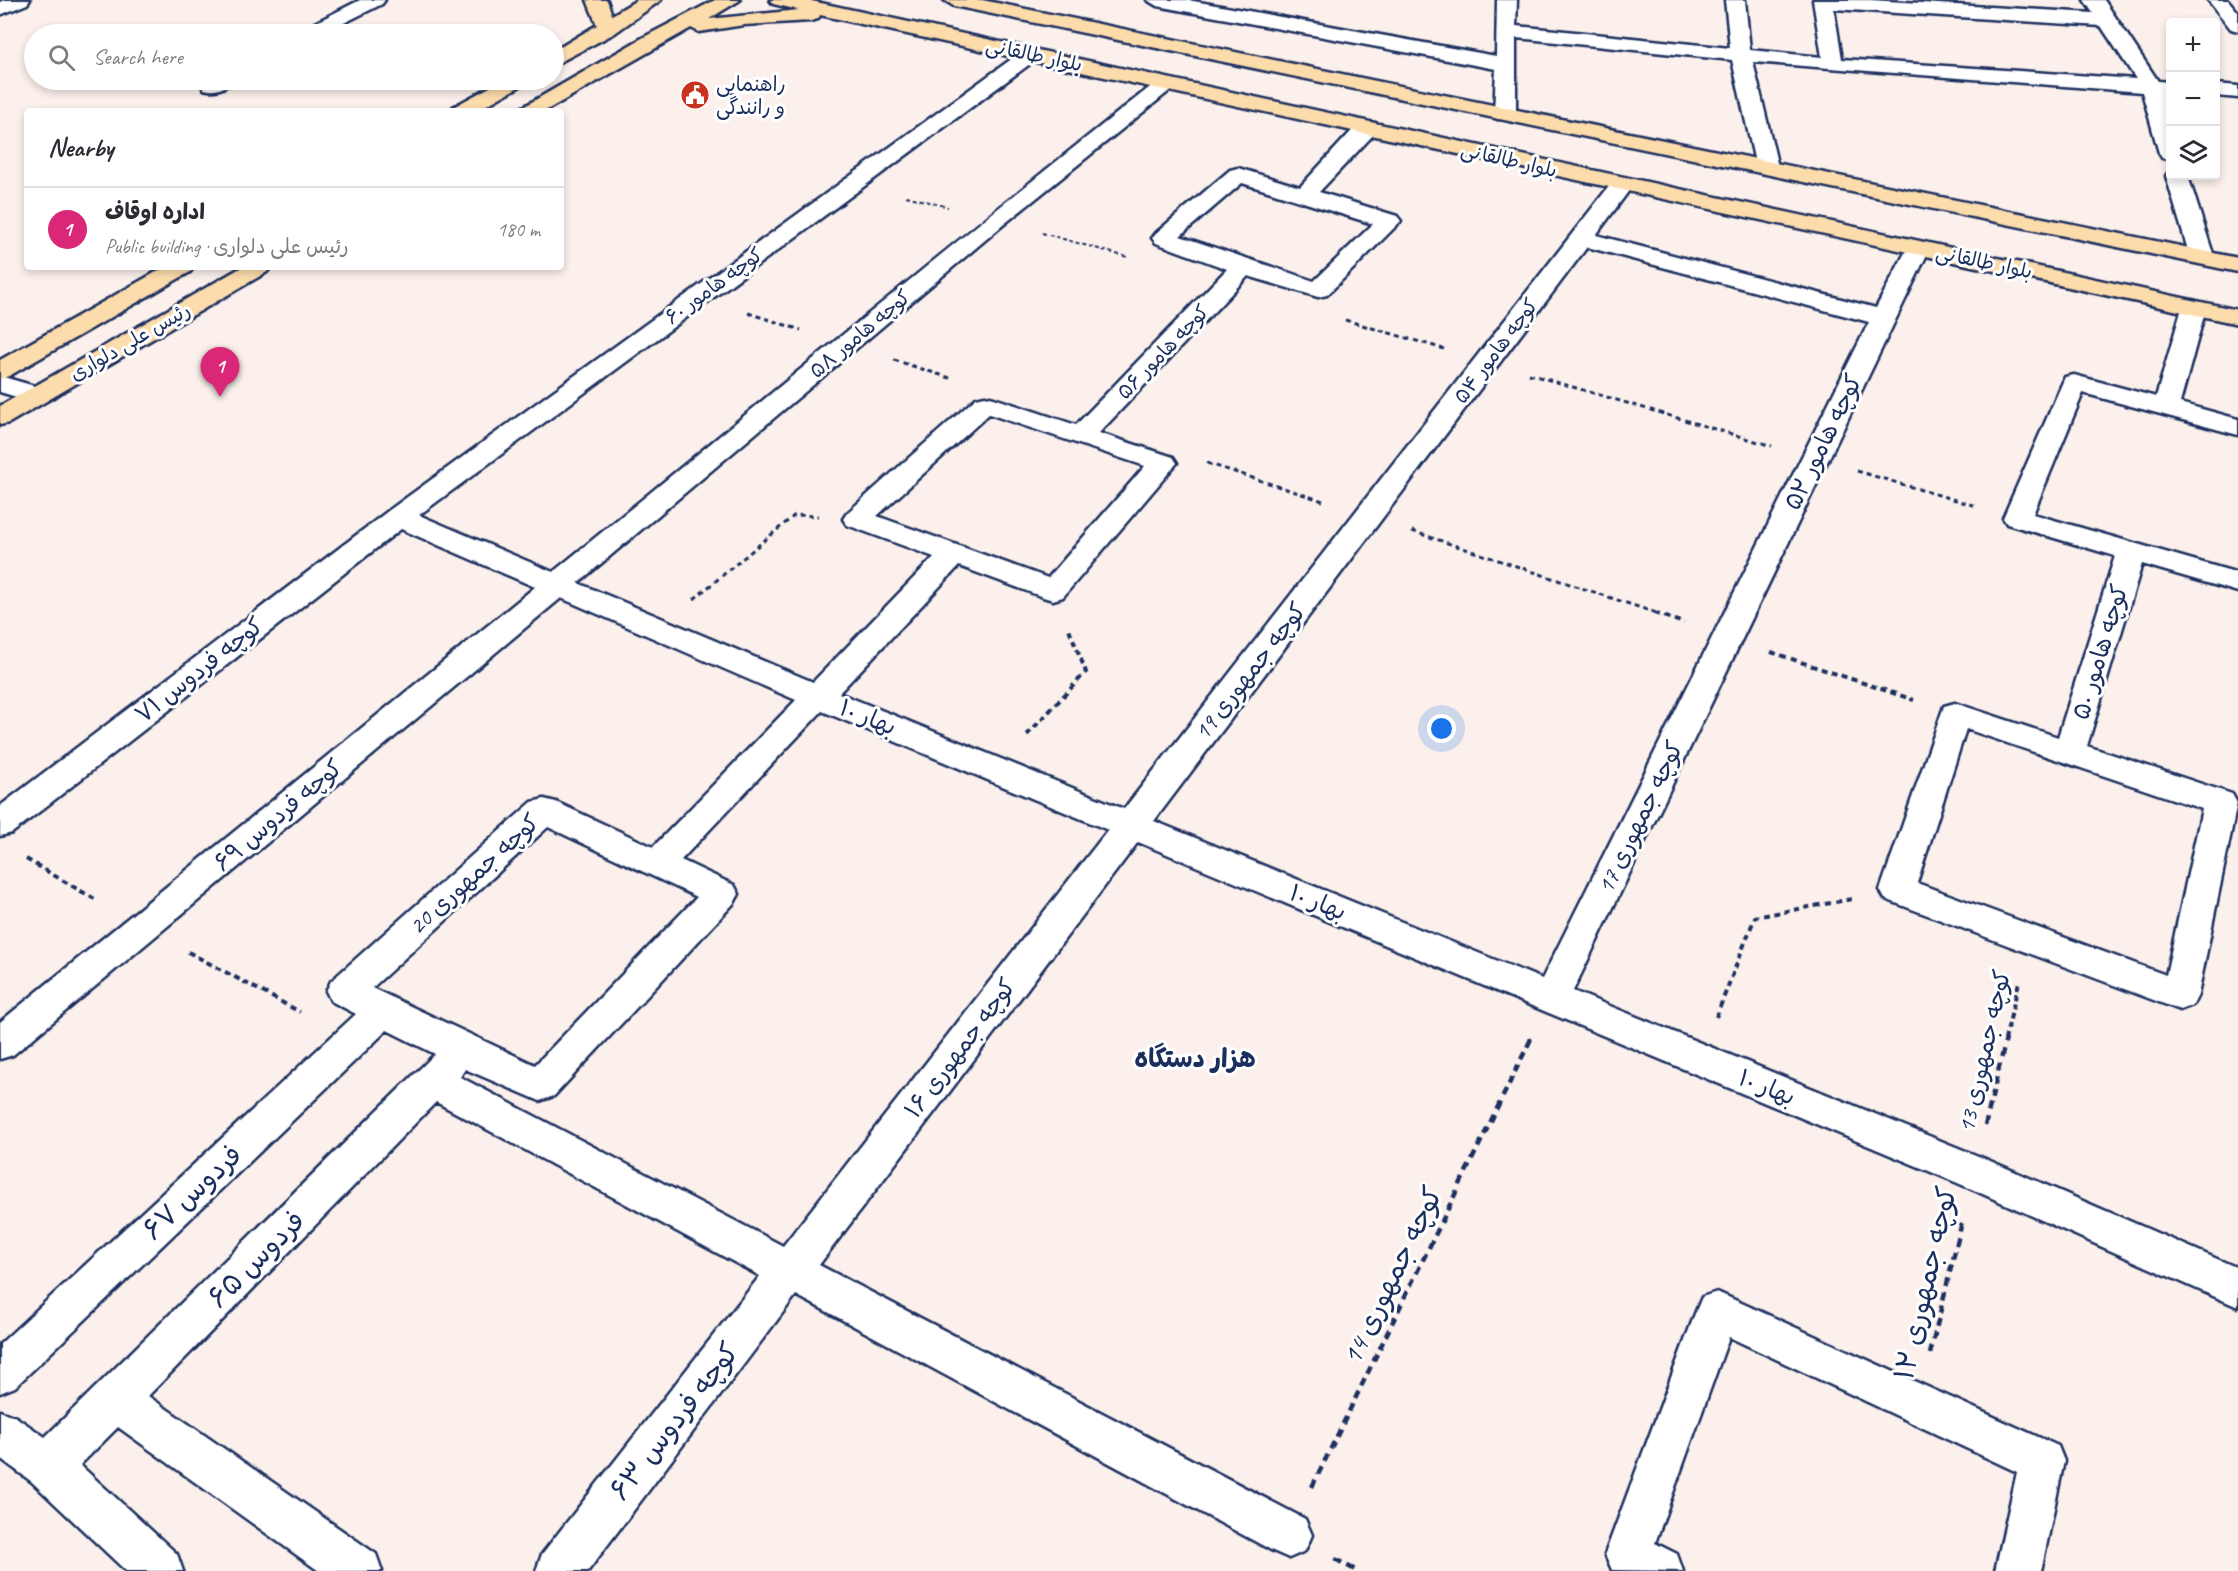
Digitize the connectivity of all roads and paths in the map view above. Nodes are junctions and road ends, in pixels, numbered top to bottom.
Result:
1 (20, 0) edge
2 (375, 0) edge
3 (597, 0) edge
4 (651, 0) edge
5 (730, 0) edge
6 (780, 0) edge
7 (954, 0) edge
8 (1507, 0) edge
9 (1735, 0) edge
10 (2094, 0) edge
11 (1165, 1) edge
12 (1823, 2) edge
13 (0, 9) edge
14 (1262, 9) edge
15 (843, 14) junction
16 (2107, 20) junction
17 (328, 24) edge
18 (608, 29) junction
19 (1506, 31) junction
20 (651, 41) junction
21 (564, 53) edge
22 (1031, 54) junction
23 (1741, 55) junction
24 (1504, 64) junction
25 (1833, 64) junction
26 (564, 81) edge
27 (1166, 84) junction
28 (2161, 87) edge
29 (499, 90) edge
30 (552, 90) edge
31 (2220, 90) edge
32 (2238, 92) edge
33 (466, 108) edge
34 (533, 108) edge
35 (1505, 114) junction
36 (2166, 126) edge
37 (1367, 128) junction
38 (1767, 166) junction
39 (2178, 180) edge
40 (856, 182) junction
41 (1622, 185) junction
42 (1305, 194) junction
43 (995, 220) junction
44 (1582, 237) junction
45 (1918, 248) junction
46 (1128, 257) dead end
47 (2202, 257) junction
48 (2238, 265) edge
49 (1242, 267) junction
50 (178, 270) edge
51 (254, 270) edge
52 (2194, 308) junction
53 (2238, 317) edge
54 (1341, 318) dead end
55 (1884, 318) junction
56 (1488, 362) junction
57 (0, 371) edge
58 (0, 384) edge
59 (36, 395) junction
60 (2166, 408) junction
61 (0, 417) edge
62 (2238, 427) edge
63 (1082, 436) junction
64 (1815, 459) junction
65 (398, 517) junction
66 (1369, 517) junction
67 (2017, 518) junction
68 (857, 519) junction
69 (2131, 552) junction
70 (953, 555) junction
71 (2238, 583) edge
72 (556, 584) junction
73 (1053, 590) junction
74 (658, 628) junction
75 (1728, 637) junction
76 (818, 697) junction
77 (1955, 714) junction
78 (2069, 752) junction
79 (995, 769) junction
80 (0, 824) edge
81 (1130, 825) junction
82 (20, 855) dead end
83 (658, 862) junction
84 (1897, 890) junction
85 (142, 927) junction
86 (2030, 939) junction
87 (1551, 998) junction
88 (383, 1011) junction
89 (353, 1040) junction
90 (0, 1044) edge
91 (461, 1050) junction
92 (1700, 1059) junction
93 (434, 1082) junction
94 (1974, 1172) junction
95 (790, 1271) junction
96 (2238, 1288) edge
97 (0, 1373) edge
98 (115, 1399) junction
99 (1918, 1404) junction
100 (0, 1432) edge
101 (48, 1466) junction
102 (1289, 1535) joint
103 (160, 1571) edge
104 (360, 1571) edge
105 (559, 1571) edge
106 (1660, 1571) edge
107 (2018, 1571) edge

1 - 13 street
2 - 17 street
3 - 18 main road
4 - 18 main road
5 - 20 main road
6 - 15 main road, بلوار طالقانی
7 - 35 main road, بلوار طالقانی
8 - 19 street
9 - 23 street
10 - 16 street
11 - 14 street
12 - 16 street
12 - 25 street
14 - 24 street
15 - 20 main road
15 - 22 main road, بلوار طالقانی
16 - 28 street
18 - 21 main road
19 - 23 street
19 - 24 street
20 - 26 main road
22 - 27 main road, بلوار طالقانی
22 - 40 street, کوچه هامور ۶۰
23 - 25 street
23 - 38 street
24 - 35 street
25 - 28 street
27 - 37 main road, بلوار طالقانی
27 - 43 street, کوچه هامور ۵۸
28 - 36 street
29 - 33 main road
30 - 34 main road
31 - 32 street
35 - 38 main road, بلوار طالقانی
37 - 41 main road, بلوار طالقانی
37 - 42 street
38 - 47 main road, بلوار طالقانی
39 - 47 street
40 - 43 path
40 - 65 street, کوچه هامور ۶۰
41 - 44 street, کوچه هامور ۵۴
41 - 45 main road, بلوار طالقانی
42 - 49 street
42 - 49 street
43 - 46 path
43 - 72 street, کوچه هامور ۵۸
44 - 55 street
44 - 56 street, کوچه هامور ۵۴
45 - 52 main road, بلوار طالقانی
45 - 55 street, کوچه هامور ۵۲
47 - 48 main road, بلوار طالقانی
49 - 63 street, کوچه هامور ۵۶
50 - 57 main road, رئیس علی دلواری
51 - 59 main road, رئیس علی دلواری
52 - 53 main road, بلوار طالقانی
52 - 60 street
54 - 56 path
55 - 64 street, کوچه هامور ۵۲
56 - 64 path
56 - 66 street, کوچه هامور ۵۴
58 - 59 street
59 - 61 main road, رئیس علی دلواری
60 - 62 street
60 - 67 street
63 - 68 street
63 - 73 street
64 - 67 path
64 - 75 street, کوچه هامور ۵۲
65 - 72 street, بهار ۱۰
65 - 80 street, کوچه فردوس ۷۱
66 - 75 path
66 - 81 street, کوچه جمهوری 19
67 - 69 street
68 - 70 street
68 - 74 path
69 - 71 street
69 - 78 street, کوچه هامور ۵۰
70 - 73 street
70 - 76 street
72 - 74 street, بهار ۱۰
72 - 85 street, کوچه فردوس ۶۹
73 - 79 path
74 - 76 street, بهار ۱۰
75 - 77 path
75 - 87 street, کوچه جمهوری 17
76 - 79 street, بهار ۱۰
76 - 83 street
77 - 78 street
77 - 84 street
78 - 86 street
79 - 81 street, بهار ۱۰
81 - 87 street, بهار ۱۰
81 - 95 street, کوچه جمهوری ۱۶
82 - 85 path
83 - 88 street, کوچه جمهوری 20
83 - 91 street, کوچه جمهوری 20
84 - 86 street
84 - 92 path
85 - 89 path
85 - 90 street, کوچه فردوس ۶۹
86 - 94 path, کوچه جمهوری 13
87 - 92 street, بهار ۱۰
87 - 102 path, کوچه جمهوری 14
88 - 89 street, فردوس ۶۷
88 - 91 street
89 - 97 street, فردوس ۶۷
91 - 93 street, فردوس ۶۵
92 - 94 street, بهار ۱۰
93 - 95 street
93 - 98 street, فردوس ۶۵
94 - 96 street, بهار ۱۰
94 - 99 path, کوچه جمهوری ۱۲
95 - 102 street
95 - 105 street, کوچه فردوس ۶۳
98 - 101 street, فردوس ۶۵
98 - 104 street
99 - 106 street
99 - 107 street
100 - 101 street
101 - 103 street

